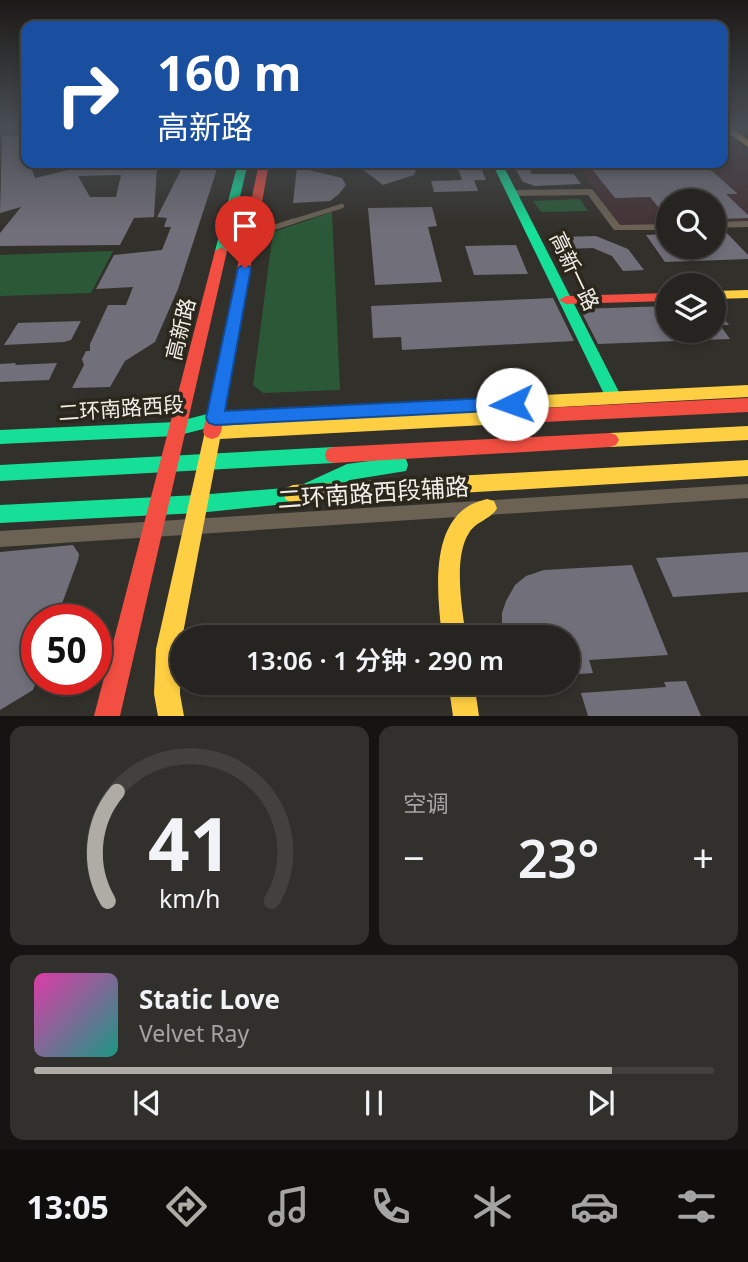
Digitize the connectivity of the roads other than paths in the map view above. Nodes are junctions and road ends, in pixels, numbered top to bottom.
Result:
1 (242, 168) edge
2 (263, 168) edge
3 (500, 168) edge
4 (513, 193) junction
5 (342, 206) dead end
6 (748, 224) edge
7 (726, 225) edge
8 (656, 227) edge
9 (252, 229) junction
10 (748, 294) edge
11 (726, 295) edge
12 (656, 297) edge
13 (566, 300) junction
14 (748, 391) edge
15 (614, 398) junction
16 (748, 405) edge
17 (748, 418) edge
18 (214, 425) junction
19 (176, 429) junction
20 (748, 433) edge
21 (0, 437) edge
22 (748, 447) edge
23 (0, 457) edge
24 (748, 468) edge
25 (0, 473) edge
26 (748, 491) edge
27 (304, 493) junction
28 (198, 504) junction
29 (160, 506) junction
30 (487, 508) junction
31 (0, 514) edge
32 (194, 526) junction
33 (154, 530) junction
34 (0, 539) edge
35 (453, 625) edge
36 (463, 695) edge
37 (107, 716) edge
38 (171, 716) edge
39 (466, 716) edge

1 - 19 main road, 高新路
2 - 9 main road
3 - 4 main road, 高新一路
4 - 8 street
4 - 13 main road, 高新一路
5 - 9 lane
6 - 7 street
9 - 18 main road
10 - 11 main road
12 - 13 main road
13 - 15 main road, 高新一路
14 - 15 main road, 二环南路西段
15 - 18 main road, 二环南路西段
16 - 18 main road
17 - 23 main road, 二环南路西段
18 - 19 main road, 二环南路西段
18 - 28 main road
19 - 21 main road, 二环南路西段
19 - 29 main road, 高新路
20 - 25 main road
22 - 27 main road
24 - 27 main road
26 - 30 street, 二环南路西段辅路
27 - 28 main road
28 - 29 main road
28 - 32 main road
29 - 31 main road
29 - 33 main road, 高新路
30 - 32 street, 二环南路西段辅路
30 - 35 main road
32 - 33 street, 二环南路西段辅路
32 - 38 main road
33 - 34 street, 二环南路西段辅路
33 - 37 main road, 高新路
36 - 39 main road

